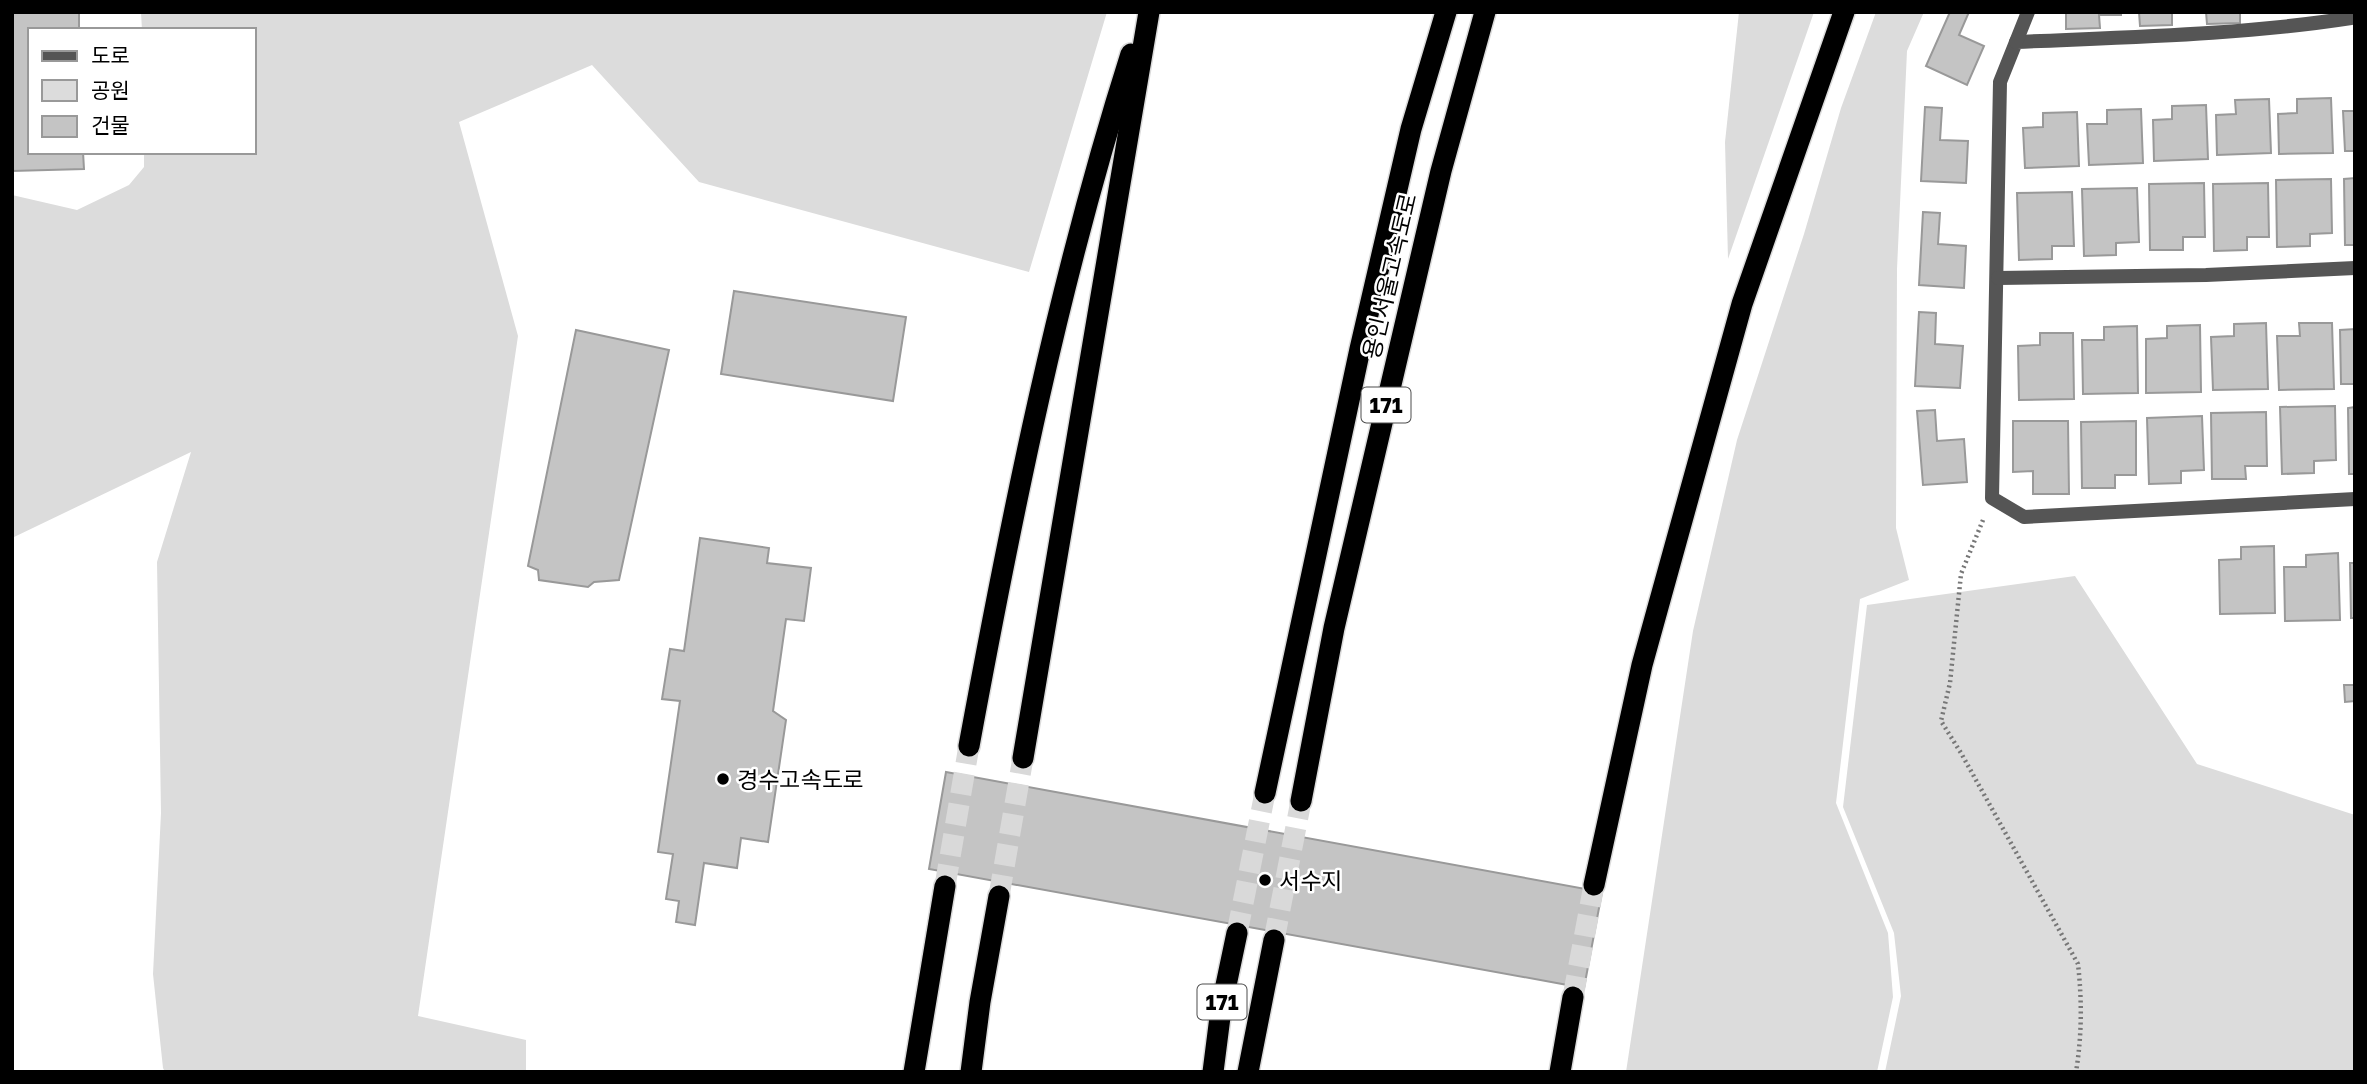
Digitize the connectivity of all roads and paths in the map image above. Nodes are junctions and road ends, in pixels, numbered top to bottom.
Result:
1 (1147, 12) edge
2 (1446, 12) edge
3 (1485, 12) edge
4 (1844, 12) edge
5 (2028, 12) edge
6 (2351, 17) edge
7 (2017, 42) junction
8 (2355, 268) edge
9 (1998, 278) junction
10 (1992, 498) junction
11 (2355, 499) edge
12 (969, 746) tunnel mouth
13 (1023, 758) tunnel mouth
14 (1265, 793) tunnel mouth
15 (1300, 801) tunnel mouth
16 (1594, 885) tunnel mouth
17 (945, 886) tunnel mouth
18 (999, 896) tunnel mouth
19 (1237, 933) tunnel mouth
20 (1273, 940) tunnel mouth
21 (1573, 997) tunnel mouth
22 (914, 1072) edge
23 (971, 1072) edge
24 (1213, 1072) edge
25 (1248, 1072) edge
26 (1560, 1072) edge
27 (2076, 1072) edge

1 - 12 highway
1 - 13 highway
2 - 14 highway, 용인서울고속도로 / 171
3 - 15 highway, 용인서울고속도로 / 171
4 - 16 highway
5 - 7 street
6 - 7 street
7 - 9 street
8 - 9 street
9 - 10 street
10 - 11 street
10 - 27 path
17 - 22 highway
18 - 23 highway
19 - 24 highway, 171
20 - 25 highway, 171
21 - 26 highway

